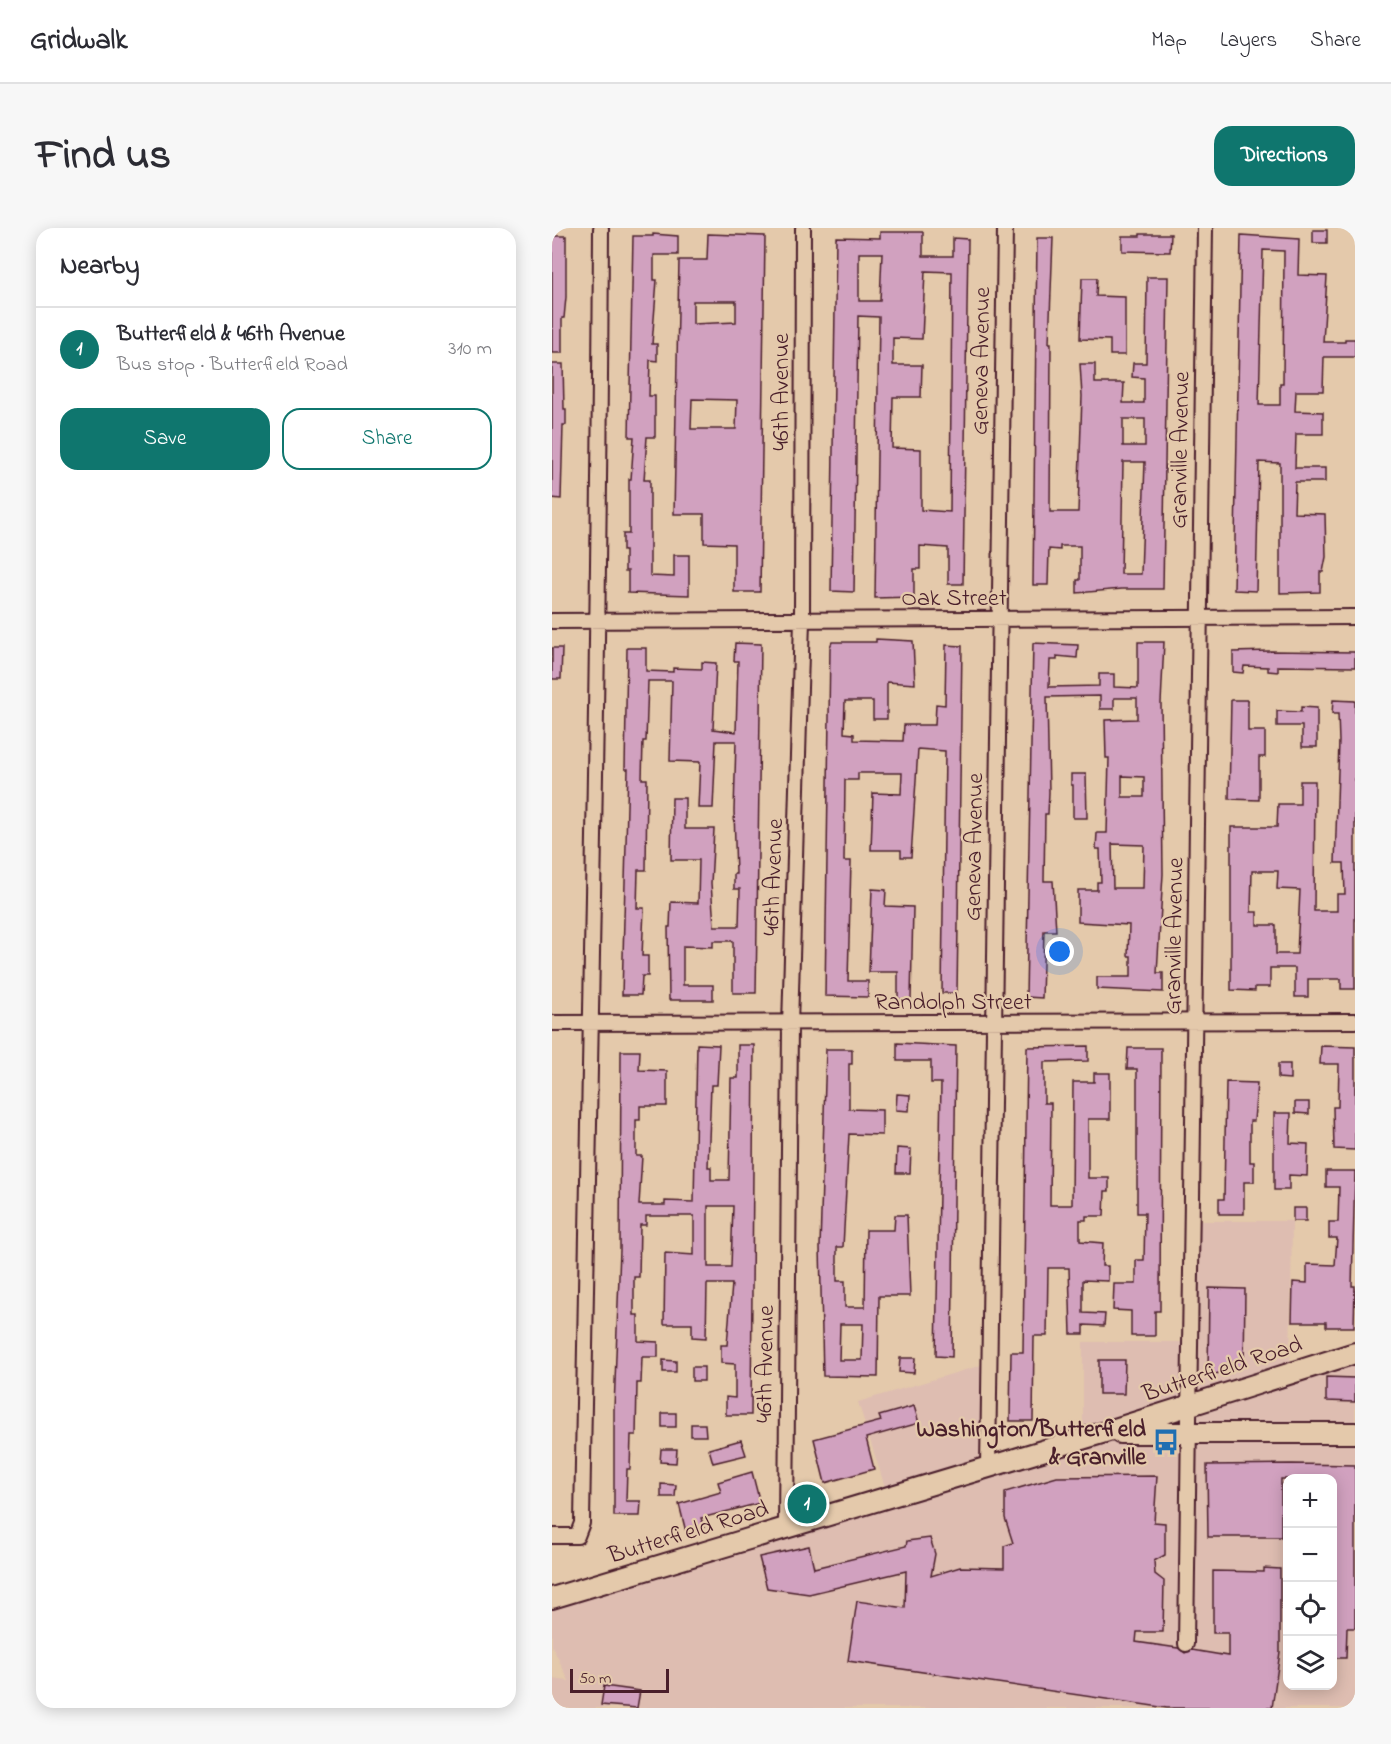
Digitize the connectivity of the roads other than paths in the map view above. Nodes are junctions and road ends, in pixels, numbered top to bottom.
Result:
1 (601, 228) edge
2 (803, 228) edge
3 (1005, 228) edge
4 (1205, 228) edge
5 (1199, 617) junction
6 (1355, 617) edge
7 (998, 619) junction
8 (802, 620) junction
9 (552, 621) edge
10 (599, 621) junction
11 (1355, 1021) edge
12 (1194, 1022) junction
13 (552, 1023) edge
14 (589, 1023) junction
15 (993, 1023) junction
16 (790, 1025) junction
17 (1355, 1353) edge
18 (1189, 1405) junction
19 (1102, 1433) junction
20 (1189, 1433) junction
21 (1355, 1433) edge
22 (988, 1467) junction
23 (786, 1528) junction
24 (552, 1536) edge
25 (552, 1598) edge
26 (1186, 1644) dead end

1 - 10 street
2 - 8 street, 46th Avenue
3 - 7 street, Geneva Avenue
4 - 5 street, Granville Avenue
5 - 6 street, Oak Street
5 - 7 street, Oak Street
5 - 12 street, Granville Avenue
7 - 8 street, Oak Street
7 - 15 street, Geneva Avenue
8 - 10 street, Oak Street
8 - 16 street, 46th Avenue
9 - 10 street, Oak Street
10 - 14 street
11 - 12 street, Randolph Street
12 - 15 street, Randolph Street
12 - 18 street, Granville Avenue
13 - 14 street, Randolph Street
14 - 16 street, Randolph Street
14 - 24 street
15 - 16 street, Randolph Street
15 - 22 street, Geneva Avenue
16 - 23 street, 46th Avenue
17 - 18 main road, Butterfield Road
18 - 19 main road, Butterfield Road
18 - 20 street, Granville Avenue
19 - 20 main road
19 - 22 main road, Butterfield Road
20 - 21 main road
20 - 26 street, Granville Avenue
22 - 23 main road, Butterfield Road
23 - 25 main road, Butterfield Road

